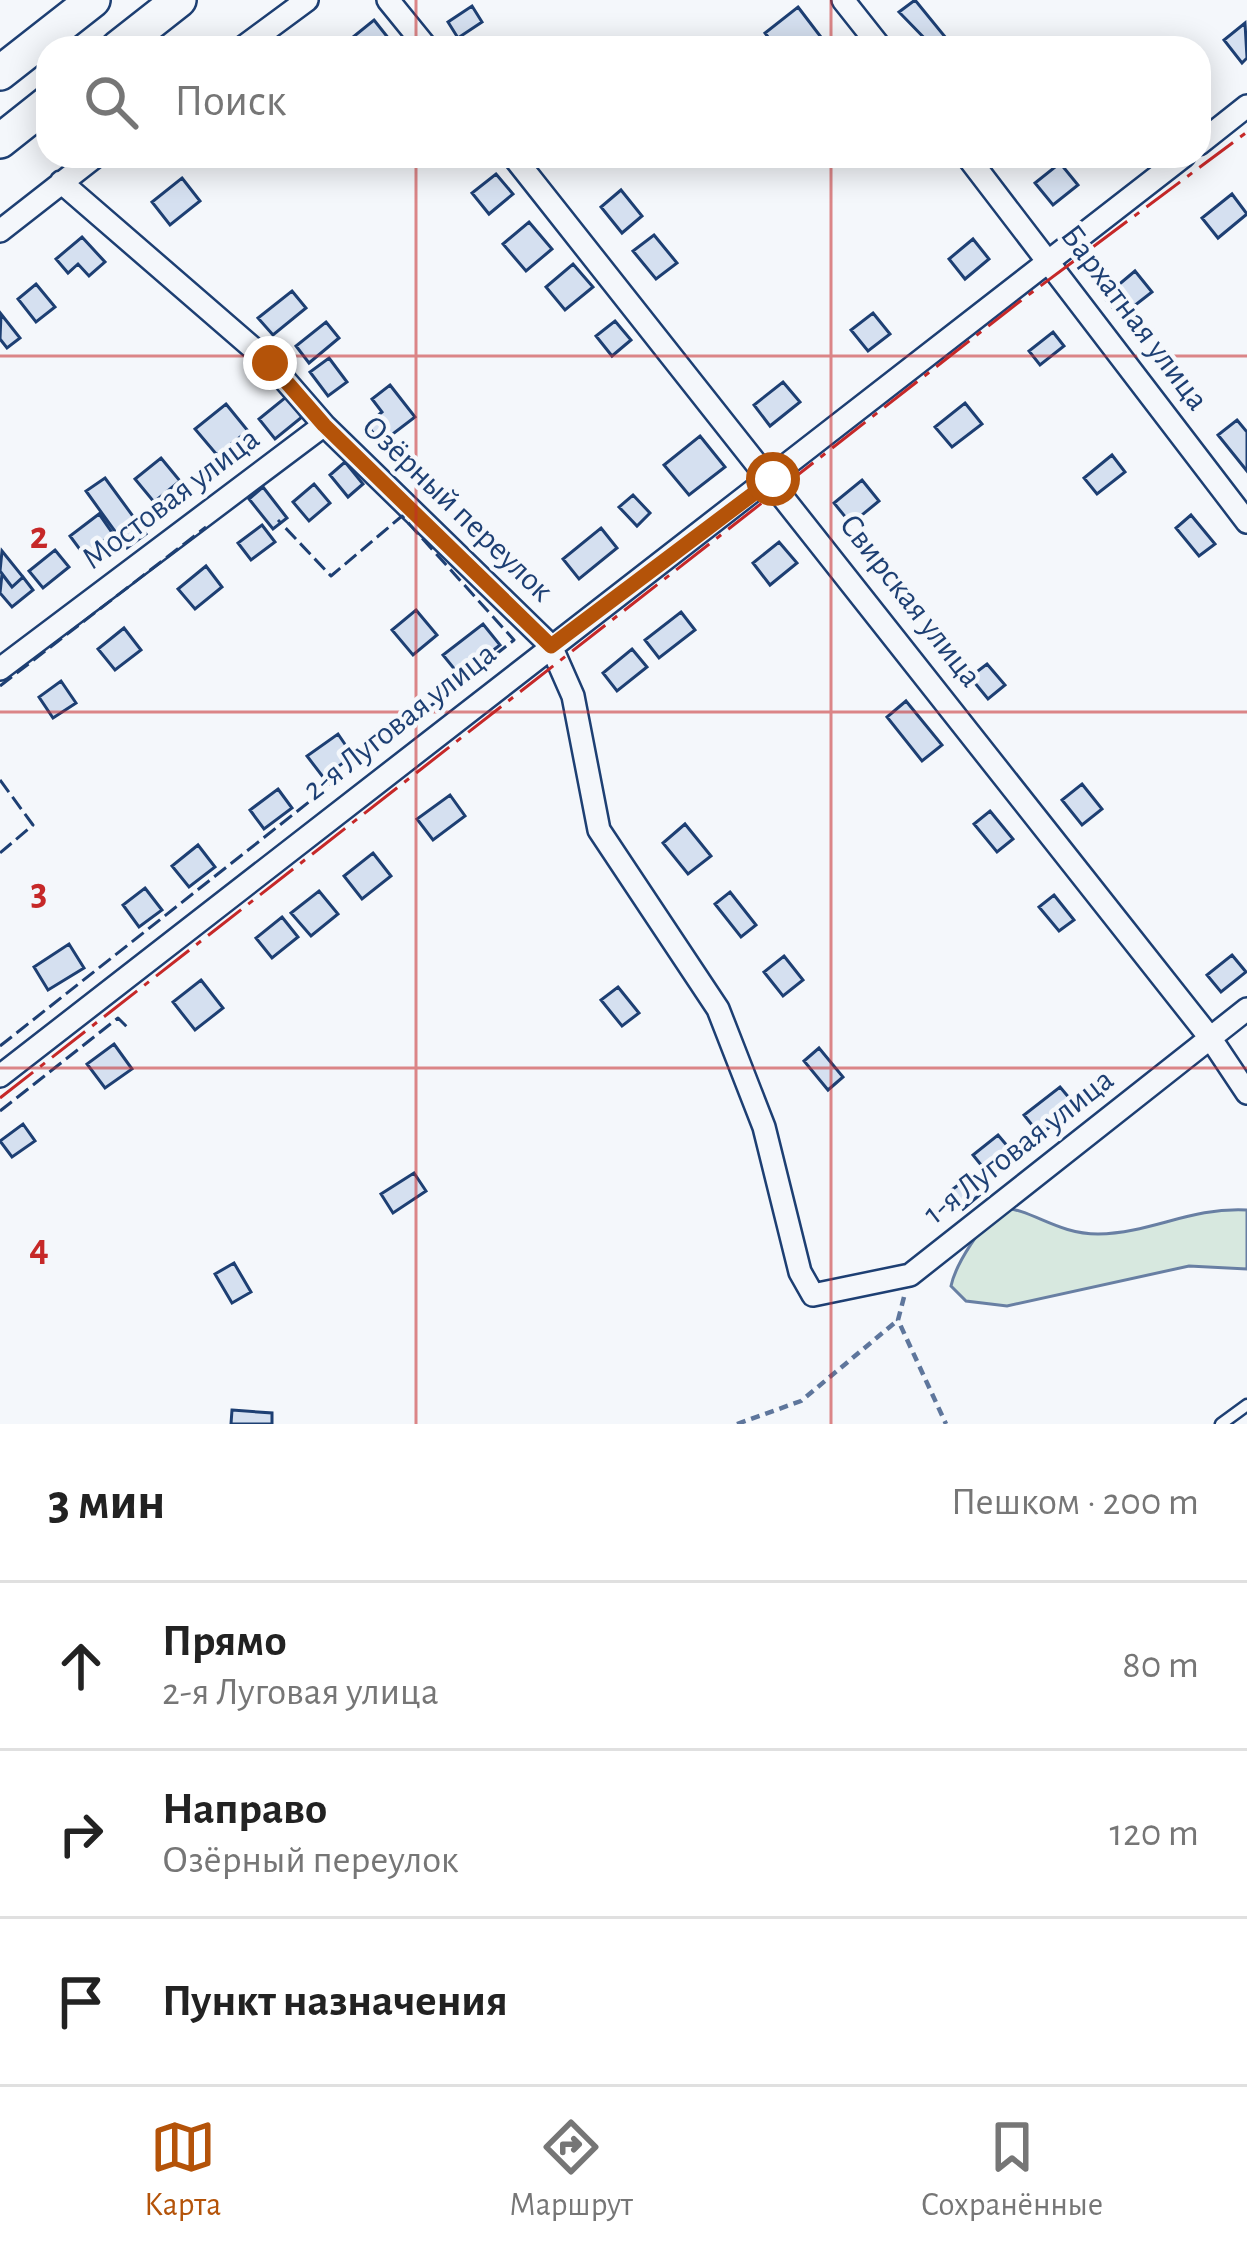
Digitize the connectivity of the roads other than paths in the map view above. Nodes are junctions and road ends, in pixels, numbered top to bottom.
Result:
1 (93, 0) edge
2 (179, 0) edge
3 (307, 0) edge
4 (388, 0) edge
5 (843, 0) edge
6 (47, 36) edge
7 (133, 36) edge
8 (258, 36) edge
9 (417, 36) edge
10 (872, 36) edge
11 (36, 45) edge
12 (0, 73) edge
13 (1247, 106) edge
14 (36, 112) edge
15 (1211, 134) edge
16 (0, 141) edge
17 (80, 168) edge
18 (523, 168) edge
19 (976, 168) edge
20 (1169, 168) edge
21 (61, 182) junction
22 (0, 230) edge
23 (1050, 261) junction
24 (324, 425) junction
25 (773, 479) junction
26 (1247, 522) edge
27 (551, 646) junction
28 (0, 669) edge
29 (1247, 1010) edge
30 (1210, 1039) junction
31 (0, 1076) edge
32 (1247, 1094) edge
33 (813, 1295) joint
34 (1247, 1405) edge
35 (1221, 1424) edge

1 - 6 main road
2 - 7 main road
3 - 8 street
4 - 9 street
5 - 10 street
11 - 12 main road
13 - 15 street
14 - 16 main road
17 - 21 street
18 - 25 street, Свирская улица
19 - 23 street, Бархатная улица
20 - 23 street, 2-я Луговая улица
21 - 22 street
21 - 24 street, Озёрный переулок
23 - 25 street, 2-я Луговая улица
23 - 26 street, Бархатная улица
24 - 27 street, Озёрный переулок
24 - 28 street, Мостовая улица
25 - 27 street, 2-я Луговая улица
25 - 30 street, Свирская улица
27 - 31 street, 2-я Луговая улица
27 - 33 street, Озёрный переулок
29 - 30 street, 1-я Луговая улица
30 - 32 street, Свирская улица
30 - 33 street, 1-я Луговая улица
34 - 35 lane

